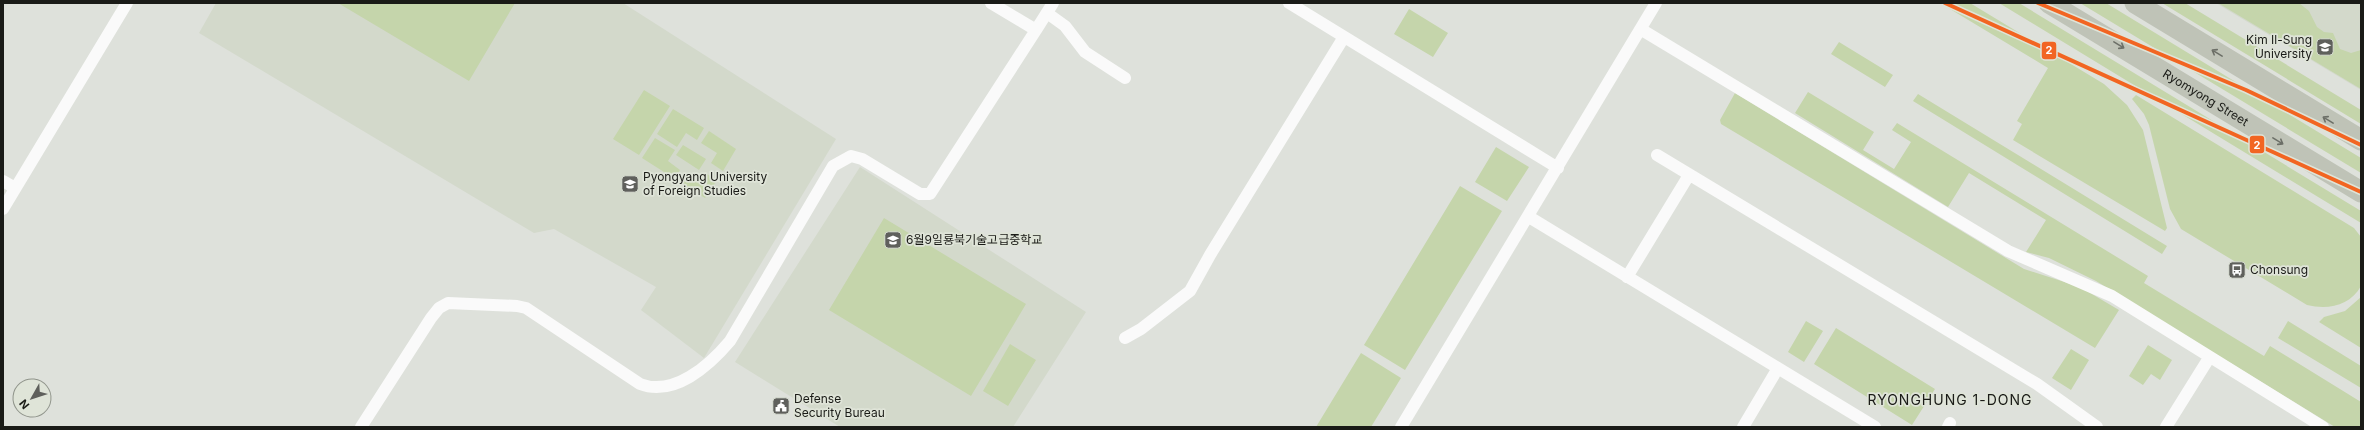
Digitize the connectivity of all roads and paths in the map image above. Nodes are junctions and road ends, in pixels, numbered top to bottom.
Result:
1 (127, 3) edge
2 (991, 3) edge
3 (1288, 3) edge
4 (1656, 3) edge
5 (2050, 3) edge
6 (2135, 3) edge
7 (1050, 8) edge
8 (1036, 30) junction
9 (1642, 30) junction
10 (1344, 37) junction
11 (1125, 78) dead end
12 (2361, 140) edge
13 (1657, 155) dead end
14 (1558, 168) junction
15 (1689, 175) junction
16 (3, 181) edge
17 (15, 188) junction
18 (2361, 192) edge
19 (3, 209) edge
20 (1529, 217) junction
21 (1627, 277) junction
22 (1125, 338) dead end
23 (2209, 358) junction
24 (1778, 368) junction
25 (361, 427) edge
26 (1401, 427) edge
27 (1742, 427) edge
28 (1875, 427) edge
29 (2097, 427) edge
30 (2166, 427) edge
31 (2323, 427) edge

1 - 17 street
2 - 8 street
3 - 10 street
4 - 9 street
5 -> 18 highway, Ryomyong Street
12 -> 6 highway
7 - 8 street
7 - 11 street
8 - 25 street
9 - 14 street
9 - 23 street
10 - 14 street
10 - 22 street
13 - 15 street
14 - 20 street
15 - 21 street
15 - 29 street
16 - 17 street
17 - 19 street
20 - 21 street
20 - 26 street
21 - 24 street
23 - 30 street
23 - 31 street
24 - 27 street
24 - 28 street

